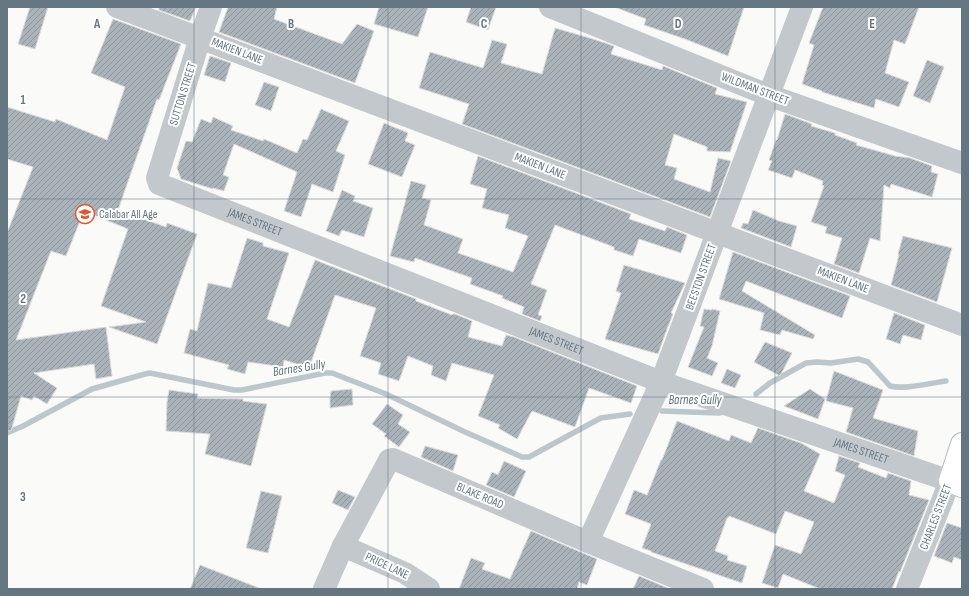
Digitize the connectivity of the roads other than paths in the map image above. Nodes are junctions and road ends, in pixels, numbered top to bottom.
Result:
1 (117, 7) edge
2 (211, 7) edge
3 (550, 7) edge
4 (802, 7) edge
5 (200, 38) junction
6 (768, 95) junction
7 (962, 163) edge
8 (158, 181) joint
9 (717, 232) junction
10 (962, 325) edge
11 (661, 382) junction
12 (962, 444) edge
13 (956, 483) edge
14 (588, 542) junction
15 (343, 546) junction
16 (324, 589) edge
17 (428, 589) edge
18 (704, 589) edge
19 (908, 589) edge

1 - 5 street, MAKIEN LANE
2 - 5 street, SUTTON STREET
3 - 6 street, WILDMAN STREET
4 - 6 street, BEESTON STREET
5 - 8 street, SUTTON STREET
5 - 9 street, MAKIEN LANE
6 - 7 street, WILDMAN STREET
6 - 9 street, BEESTON STREET
8 - 11 street, JAMES STREET
9 - 10 street, MAKIEN LANE
9 - 11 street, BEESTON STREET
11 - 13 street, JAMES STREET
11 - 14 street, BEESTON STREET
12 - 13 street, CHARLES STREET
13 - 19 street, CHARLES STREET
14 - 15 street, BLAKE ROAD
14 - 18 street, BLAKE ROAD
15 - 16 street, BLAKE ROAD
15 - 17 street, PRICE LANE

